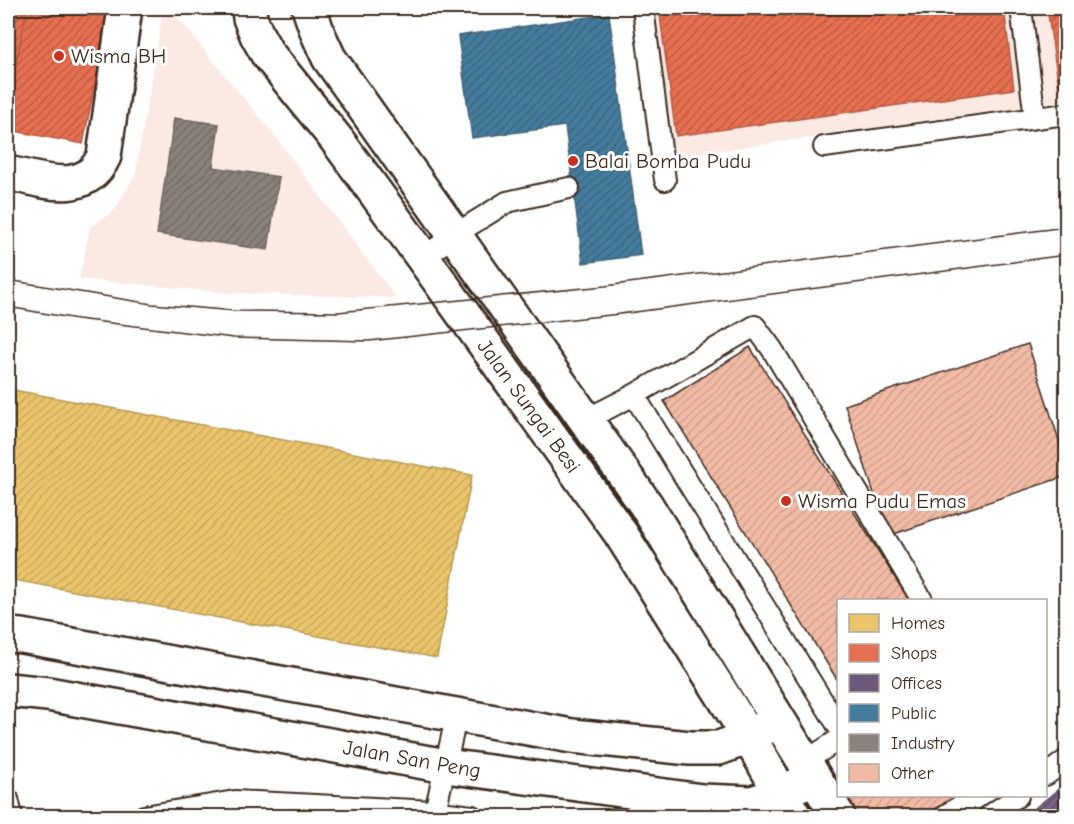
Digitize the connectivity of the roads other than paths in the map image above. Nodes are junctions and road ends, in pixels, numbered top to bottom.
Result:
1 (125, 8) edge
2 (249, 8) edge
3 (309, 8) edge
4 (643, 8) edge
5 (1021, 8) edge
6 (1066, 114) edge
7 (1035, 118) junction
8 (824, 147) dead end
9 (8, 173) edge
10 (665, 180) dead end
11 (569, 188) dead end
12 (454, 236) junction
13 (423, 258) junction
14 (634, 395) junction
15 (587, 419) junction
16 (921, 599) edge
17 (8, 635) edge
18 (8, 690) edge
19 (457, 714) junction
20 (779, 720) junction
21 (837, 724) edge
22 (749, 737) junction
23 (837, 741) edge
24 (1066, 760) edge
25 (446, 766) junction
26 (809, 769) junction
27 (1047, 775) edge
28 (1015, 797) edge
29 (8, 799) edge
30 (787, 805) edge
31 (433, 814) edge
32 (12, 816) edge
33 (144, 816) edge
34 (472, 816) edge
35 (838, 816) edge
36 (989, 816) edge

1 - 9 street
2 - 13 street, Jalan Sungai Besi
3 - 12 street, Jalan Sungai Besi
4 - 10 lane
5 - 7 lane
6 - 7 lane
7 - 8 lane
11 - 12 lane
12 - 13 lane
12 - 15 street, Jalan Sungai Besi
13 - 22 street, Jalan Sungai Besi
14 - 15 lane
14 - 16 lane
14 - 21 lane
15 - 20 street, Jalan Sungai Besi
17 - 19 street
18 - 25 street, Jalan San Peng
19 - 22 street
19 - 25 lane
20 - 22 street
20 - 26 street, Jalan Sungai Besi
22 - 30 street, Jalan Sungai Besi
23 - 26 lane
24 - 27 lane
25 - 30 street, Jalan San Peng
25 - 31 lane
26 - 30 street, Jalan San Peng
26 - 35 street, Jalan Sungai Besi
28 - 36 lane
29 - 32 lane
31 - 33 lane
31 - 34 lane

